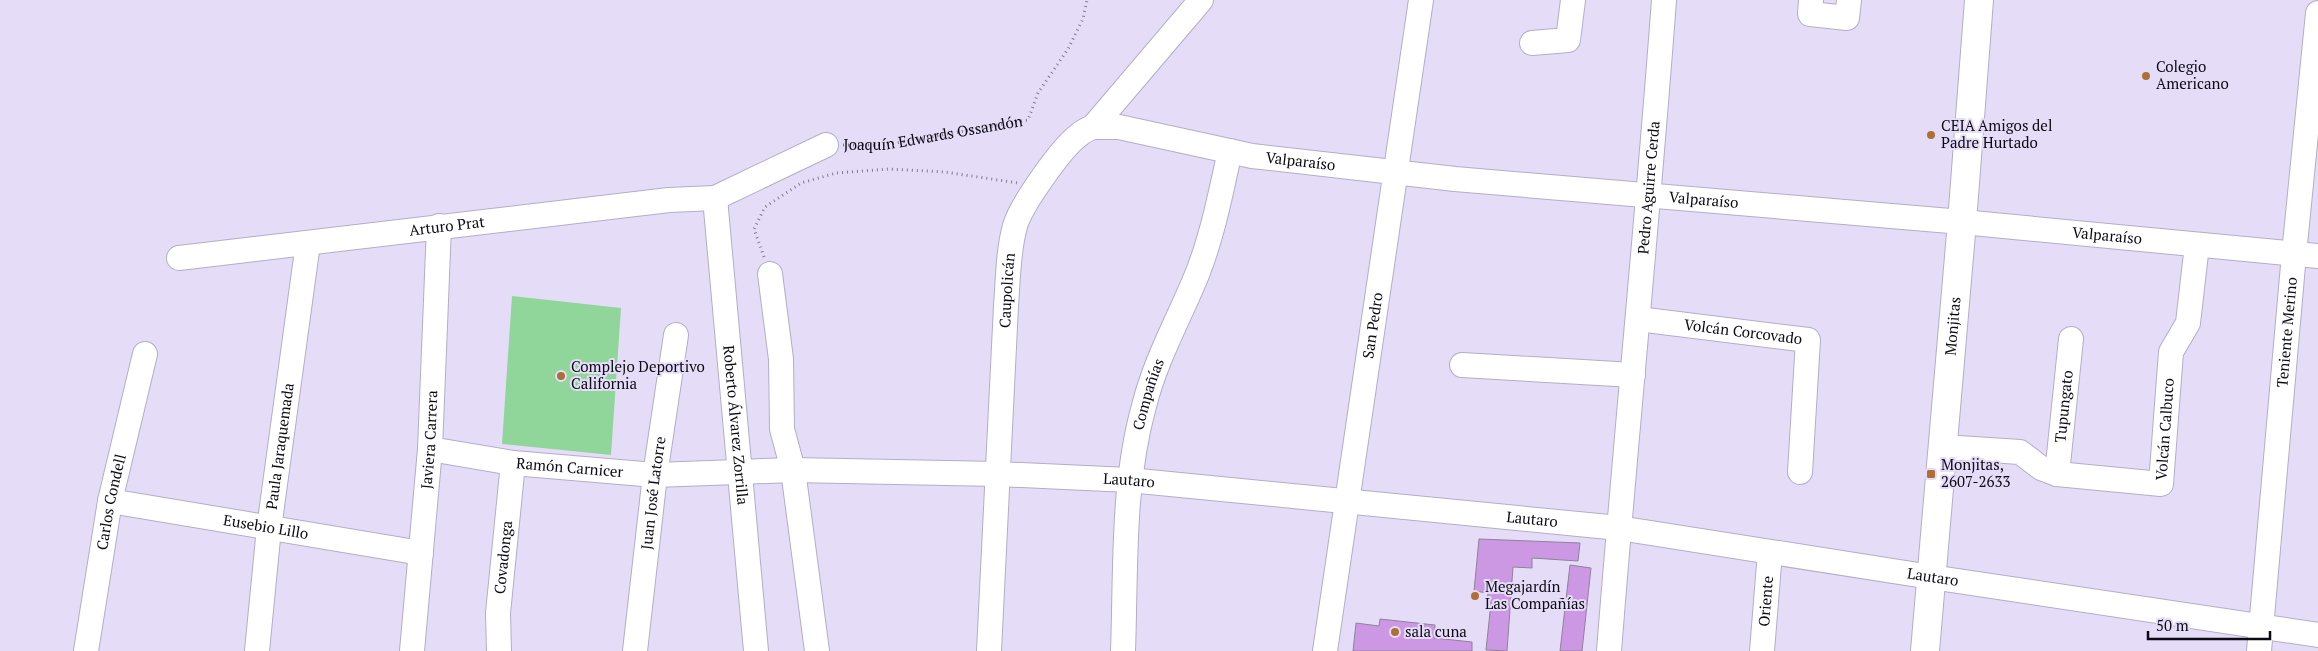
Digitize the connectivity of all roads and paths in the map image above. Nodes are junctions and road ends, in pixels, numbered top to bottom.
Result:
1 (1087, 0) edge
2 (1201, 0) edge
3 (1421, 0) edge
4 (1573, 0) edge
5 (1664, 0) edge
6 (1811, 0) edge
7 (1849, 0) edge
8 (1979, 0) edge
9 (2318, 13) edge
10 (1532, 43) dead end
11 (1093, 128) junction
12 (826, 145) joint
13 (1230, 151) junction
14 (1396, 172) junction
15 (1038, 186) junction
16 (1649, 196) junction
17 (715, 198) junction
18 (1962, 222) junction
19 (439, 226) junction
20 (308, 243) junction
21 (2197, 245) junction
22 (2294, 254) junction
23 (2318, 256) edge
24 (179, 258) dead end
25 (770, 274) joint
26 (1638, 319) junction
27 (676, 335) dead end
28 (2071, 339) dead end
29 (145, 354) dead end
30 (1462, 365) dead end
31 (1633, 375) junction
32 (1943, 447) junction
33 (430, 449) junction
34 (513, 463) junction
35 (793, 470) junction
36 (740, 472) junction
37 (1800, 472) dead end
38 (998, 474) junction
39 (2057, 474) junction
40 (655, 475) junction
41 (1129, 480) junction
42 (110, 501) junction
43 (1347, 502) junction
44 (269, 528) junction
45 (1618, 528) junction
46 (1770, 552) junction
47 (421, 553) junction
48 (1931, 577) junction
49 (2261, 627) junction
50 (2318, 635) edge
51 (86, 651) edge
52 (257, 651) edge
53 (412, 651) edge
54 (499, 651) edge
55 (635, 651) edge
56 (756, 651) edge
57 (817, 651) edge
58 (989, 651) edge
59 (1123, 651) edge
60 (1325, 651) edge
61 (1609, 651) edge
62 (1762, 651) edge
63 (1925, 651) edge
64 (2259, 651) edge

1 - 12 path, Joaquín Edwards Ossandón
2 - 11 street, Caupolicán
3 - 14 street, San Pedro
4 - 10 street
5 - 16 street, Pedro Aguirre Cerda
6 - 7 street
8 - 18 main road, Monjitas
9 - 22 street, Teniente Merino
11 - 13 street, Valparaíso
11 - 15 street, Caupolicán
12 - 17 street, Joaquín Edwards Ossandón
13 - 14 street, Valparaíso
13 - 41 street, Compañías
14 - 16 street, Valparaíso
14 - 43 street, San Pedro
15 - 25 path
15 - 38 street, Caupolicán
16 - 18 street, Valparaíso
16 - 26 street, Pedro Aguirre Cerda
17 - 19 street, Arturo Prat
17 - 36 street, Roberto Álvarez Zorrilla
18 - 21 street, Valparaíso
18 - 32 main road, Monjitas
19 - 20 street, Arturo Prat
19 - 33 street, Javiera Carrera
20 - 24 street, Arturo Prat
20 - 44 street, Paula Jaraquemada
21 - 22 street, Valparaíso
21 - 39 street, Volcán Calbuco
22 - 23 street, Valparaíso
22 - 49 street, Teniente Merino
25 - 35 street
26 - 31 street, Pedro Aguirre Cerda
26 - 37 street, Volcán Corcovado
27 - 40 street, Juan José Latorre
28 - 39 street, Tupungato
29 - 42 street, Carlos Condell
30 - 31 street
31 - 45 street, Pedro Aguirre Cerda
32 - 39 street, Volcán Calbuco
32 - 48 main road, Monjitas
33 - 34 street, Ramón Carnicer
33 - 47 street, Javiera Carrera
34 - 40 street, Ramón Carnicer
34 - 54 street, Covadonga
35 - 36 street, Lautaro
35 - 38 street, Lautaro
35 - 57 street
36 - 40 street, Ramón Carnicer
36 - 56 street, Roberto Álvarez Zorrilla
38 - 41 street, Lautaro
38 - 58 street, Caupolicán
40 - 55 street, Juan José Latorre
41 - 43 street, Lautaro
41 - 59 street, Compañías
42 - 44 street, Eusebio Lillo
42 - 51 street, Carlos Condell
43 - 45 street, Lautaro
43 - 60 street, San Pedro
44 - 47 street, Eusebio Lillo
44 - 52 street, Paula Jaraquemada
45 - 46 street, Lautaro
45 - 61 street, Pedro Aguirre Cerda
46 - 48 street, Lautaro
46 - 62 street, Oriente
47 - 53 street, Javiera Carrera
48 - 49 street, Lautaro
48 - 63 main road, Monjitas
49 - 50 street, Lautaro
49 - 64 street, Teniente Merino

